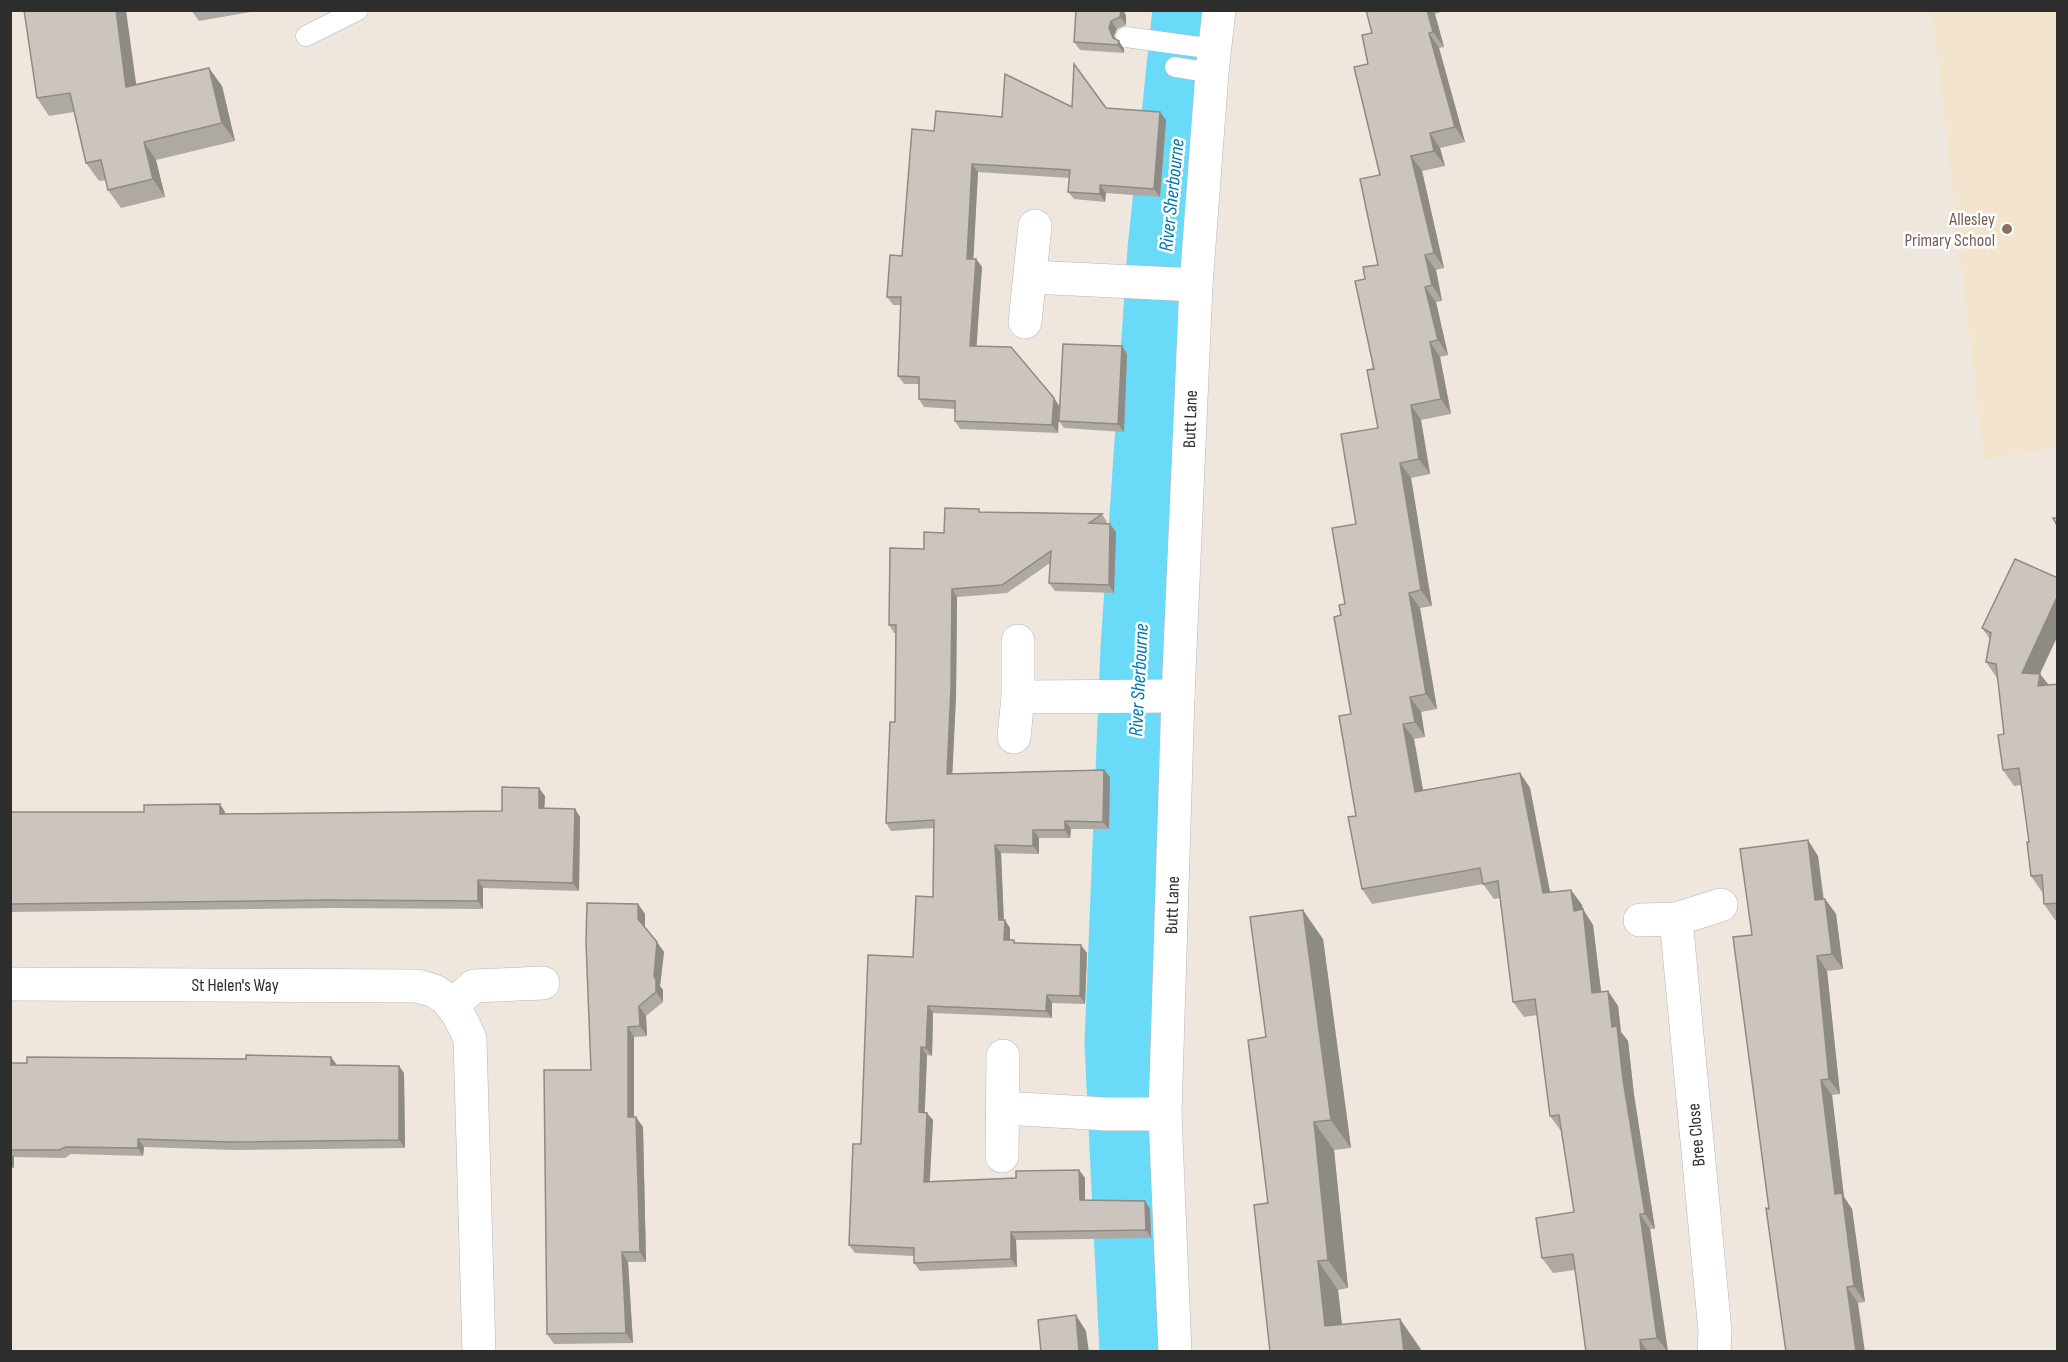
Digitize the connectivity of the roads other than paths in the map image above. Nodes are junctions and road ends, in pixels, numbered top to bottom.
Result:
1 (358, 10) edge
2 (1219, 10) edge
3 (306, 36) dead end
4 (1126, 37) dead end
5 (1193, 58) junction
6 (1035, 226) dead end
7 (1031, 277) junction
8 (1171, 284) junction
9 (1025, 322) dead end
10 (1018, 641) dead end
11 (1018, 697) junction
12 (1148, 697) junction
13 (1014, 738) dead end
14 (1721, 905) dead end
15 (1676, 919) junction
16 (1640, 920) dead end
17 (543, 983) dead end
18 (10, 984) edge
19 (452, 1006) junction
20 (1003, 1056) dead end
21 (1003, 1108) junction
22 (1156, 1114) junction
23 (1002, 1156) dead end
24 (479, 1352) edge
25 (1175, 1352) edge
26 (1714, 1352) edge

1 - 3 lane
2 - 5 street, Butt Lane
4 - 5 lane
5 - 8 street, Butt Lane
6 - 7 street
7 - 8 street
7 - 9 street
8 - 12 street, Butt Lane
10 - 11 street
11 - 12 street
11 - 13 street
12 - 22 street, Butt Lane
14 - 15 street
15 - 16 street
15 - 26 street, Bree Close
17 - 19 street
18 - 19 street, St Helen's Way
19 - 24 street, St Helen's Way
20 - 21 street
21 - 22 street
21 - 23 street
22 - 25 street, Butt Lane

